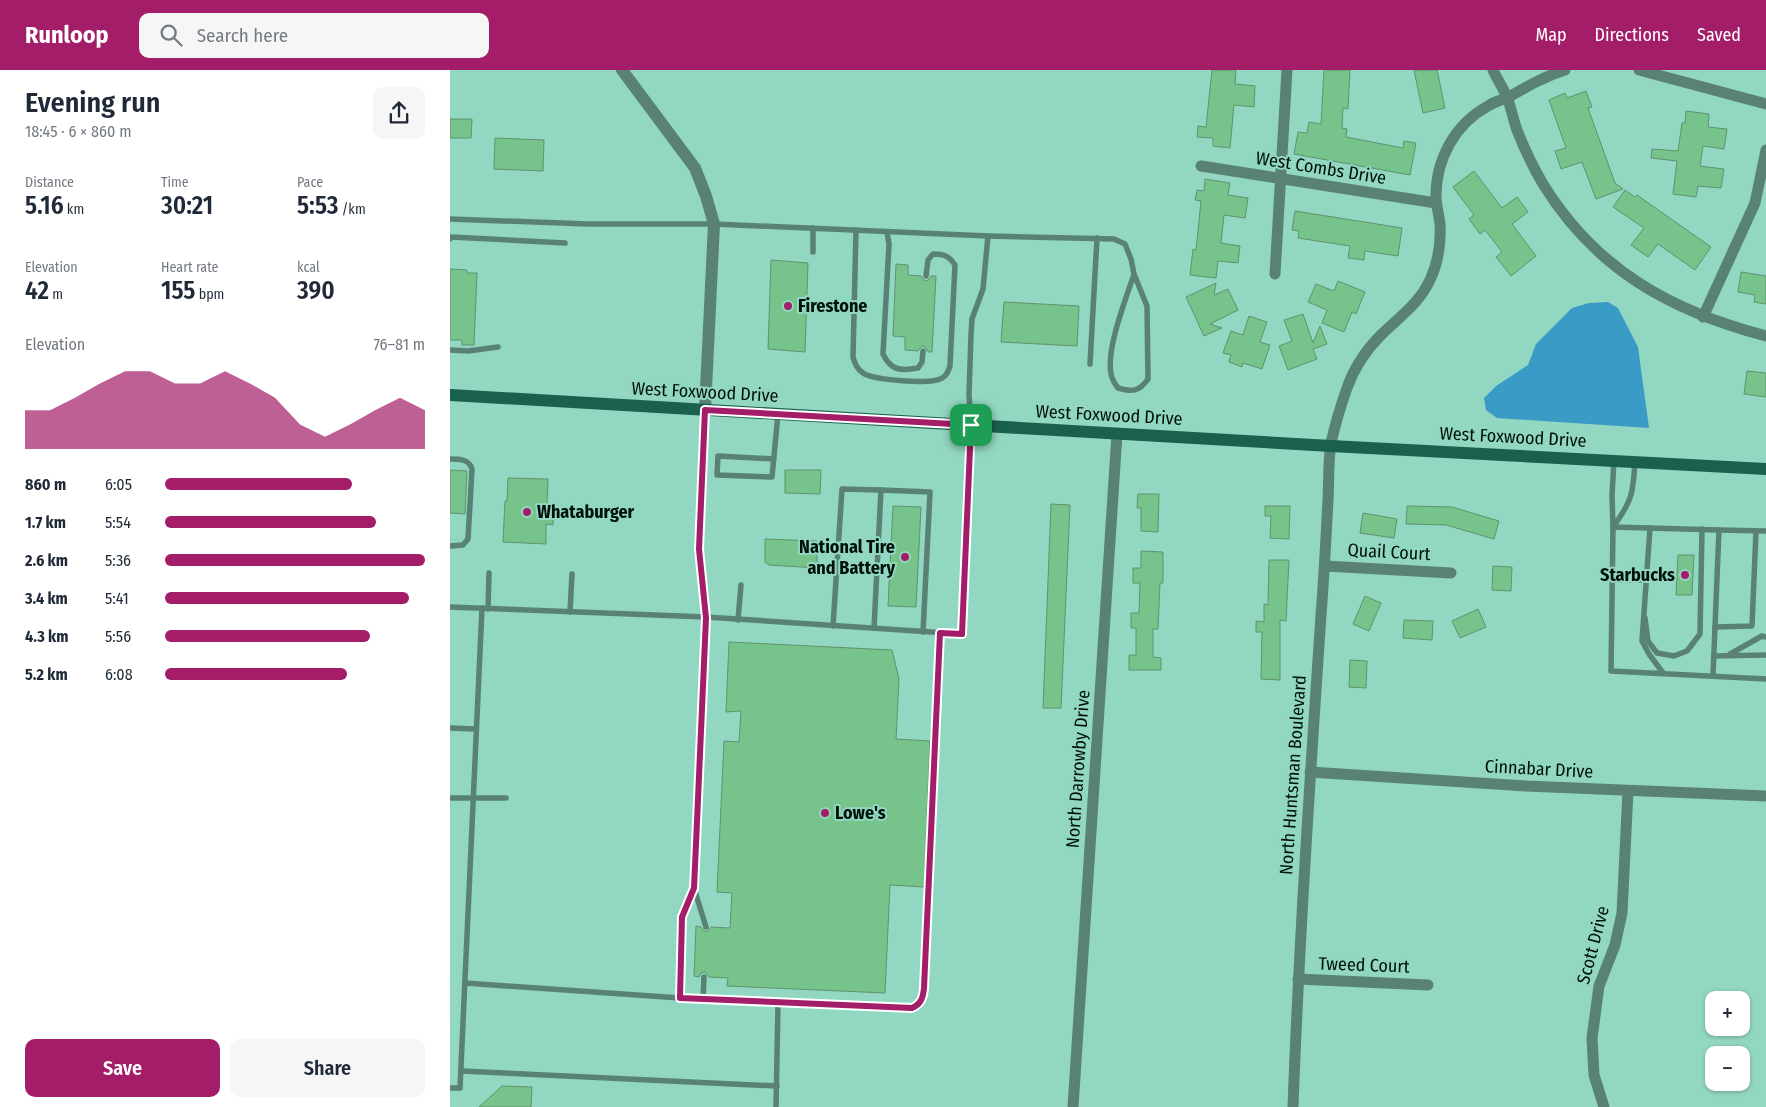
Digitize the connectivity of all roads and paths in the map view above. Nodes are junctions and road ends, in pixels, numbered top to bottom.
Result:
1 (622, 70) edge
2 (1286, 70) edge
3 (1493, 70) edge
4 (1565, 70) edge
5 (1639, 70) edge
6 (1653, 72) edge
7 (1507, 98) junction
8 (1766, 104) edge
9 (1766, 150) edge
10 (1201, 166) dead end
11 (1280, 179) junction
12 (1436, 203) junction
13 (450, 219) edge
14 (714, 224) junction
15 (813, 228) junction
16 (856, 230) junction
17 (887, 232) junction
18 (988, 236) junction
19 (1097, 238) junction
20 (450, 239) edge
21 (565, 243) dead end
22 (812, 252) dead end
23 (1134, 274) junction
24 (1275, 274) dead end
25 (926, 276) dead end
26 (1703, 317) junction
27 (1766, 336) edge
28 (498, 347) dead end
29 (450, 350) edge
30 (923, 351) dead end
31 (1090, 364) dead end
32 (450, 395) edge
33 (705, 410) junction
34 (778, 414) junction
35 (971, 425) junction
36 (1117, 434) junction
37 (1331, 446) junction
38 (450, 459) edge
39 (774, 460) junction
40 (1614, 460) junction
41 (1635, 462) junction
42 (1766, 469) edge
43 (881, 490) junction
44 (1613, 527) junction
45 (1650, 528) junction
46 (1702, 530) junction
47 (1719, 530) junction
48 (1756, 530) junction
49 (1766, 531) edge
50 (450, 546) edge
51 (1325, 566) junction
52 (489, 573) dead end
53 (1451, 573) dead end
54 (572, 574) dead end
55 (1612, 580) junction
56 (1647, 580) junction
57 (741, 585) dead end
58 (450, 607) edge
59 (485, 608) junction
60 (570, 612) junction
61 (706, 618) junction
62 (1645, 618) junction
63 (738, 620) junction
64 (833, 626) junction
65 (1715, 627) junction
66 (874, 628) junction
67 (923, 632) junction
68 (940, 633) junction
69 (1766, 637) edge
70 (1728, 655) junction
71 (1766, 655) edge
72 (1714, 656) junction
73 (1663, 673) junction
74 (1713, 675) junction
75 (1766, 678) edge
76 (450, 728) edge
77 (476, 729) junction
78 (1310, 772) junction
79 (1628, 791) junction
80 (1766, 796) edge
81 (450, 798) edge
82 (506, 798) dead end
83 (473, 799) junction
84 (694, 888) junction
85 (706, 927) dead end
86 (704, 977) dead end
87 (1298, 979) junction
88 (465, 983) junction
89 (1428, 985) dead end
90 (680, 998) junction
91 (703, 1000) junction
92 (778, 1003) junction
93 (461, 1071) junction
94 (777, 1086) junction
95 (450, 1088) edge
96 (776, 1107) edge
97 (1073, 1107) edge
98 (1292, 1107) edge
99 (1604, 1107) edge

1 - 14 street
2 - 11 street
3 - 7 street
4 - 7 street, North Huntsman Boulevard
5 - 6 street
6 - 8 street
7 - 12 street, North Huntsman Boulevard
7 - 26 street
9 - 26 street
10 - 11 street, West Combs Drive
11 - 12 street, West Combs Drive
11 - 24 street
12 - 37 street, North Huntsman Boulevard
13 - 14 lane
14 - 15 lane
14 - 33 street
15 - 16 lane
15 - 22 lane
16 - 17 lane
16 - 25 lane
17 - 18 lane
17 - 30 lane
18 - 19 lane
18 - 35 lane
19 - 23 lane
19 - 31 lane
20 - 21 lane
23 - 23 lane
26 - 27 street
28 - 29 lane
32 - 33 main road, West Foxwood Drive
33 - 34 main road, West Foxwood Drive
33 - 61 lane
34 - 35 main road, West Foxwood Drive
34 - 39 lane
35 - 36 main road, West Foxwood Drive
35 - 68 lane
36 - 37 main road, West Foxwood Drive
36 - 97 street, North Darrowby Drive
37 - 40 main road, West Foxwood Drive
37 - 51 street, North Huntsman Boulevard
38 - 50 lane
39 - 39 lane
40 - 41 main road, West Foxwood Drive
40 - 44 lane
41 - 42 main road, West Foxwood Drive
41 - 44 lane
43 - 64 lane
43 - 66 lane
43 - 67 lane
44 - 45 lane
44 - 55 lane
45 - 46 lane
45 - 56 lane
46 - 47 lane
46 - 62 lane
47 - 48 lane
47 - 65 lane
48 - 49 lane
48 - 65 lane
51 - 53 street, Quail Court
51 - 78 street, North Huntsman Boulevard
52 - 59 lane
54 - 60 lane
55 - 56 lane
55 - 73 lane
56 - 62 lane
57 - 63 lane
58 - 59 lane
59 - 60 lane
59 - 77 lane
60 - 61 lane
61 - 63 lane
61 - 84 lane
62 - 73 lane
63 - 64 lane
64 - 66 lane
65 - 72 lane
66 - 67 lane
67 - 68 lane
68 - 92 lane
69 - 70 lane
70 - 71 lane
70 - 72 lane
72 - 74 lane
73 - 74 lane
74 - 75 lane
76 - 77 lane
77 - 83 lane
78 - 79 street, Cinnabar Drive
78 - 87 street, North Huntsman Boulevard
79 - 80 street, Cinnabar Drive
79 - 99 street, Scott Drive
81 - 83 lane
82 - 83 lane
83 - 88 lane
84 - 85 lane
84 - 90 lane
86 - 91 lane
87 - 89 street, Tweed Court
87 - 98 street, North Huntsman Boulevard
88 - 90 lane
88 - 93 lane
90 - 91 lane
91 - 92 lane
92 - 94 lane
93 - 94 lane
93 - 95 lane
94 - 96 lane

